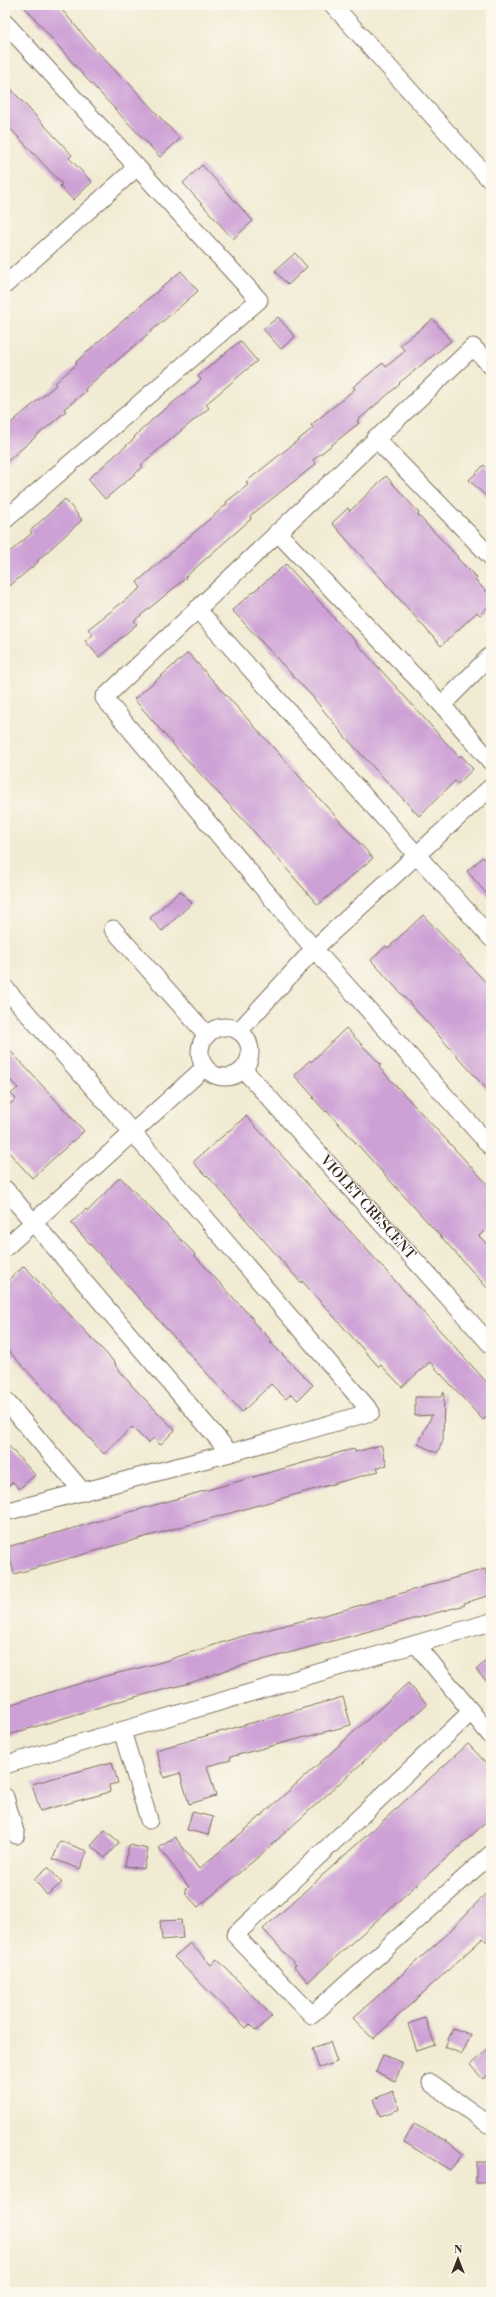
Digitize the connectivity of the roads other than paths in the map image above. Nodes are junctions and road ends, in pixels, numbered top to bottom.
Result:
1 (333, 5) edge
2 (5, 23) edge
3 (136, 168) junction
4 (491, 181) edge
5 (5, 285) edge
6 (491, 366) edge
7 (375, 438) junction
8 (5, 520) edge
9 (277, 532) junction
10 (491, 557) edge
11 (197, 609) junction
12 (491, 655) edge
13 (442, 705) junction
14 (491, 762) edge
15 (491, 787) edge
16 (417, 855) junction
17 (113, 929) dead end
18 (491, 938) edge
19 (314, 949) junction
20 (5, 988) edge
21 (239, 1031) junction
22 (206, 1035) junction
23 (204, 1068) junction
24 (244, 1070) junction
25 (133, 1133) junction
26 (491, 1147) edge
27 (5, 1190) edge
28 (33, 1223) junction
29 (5, 1248) edge
30 (491, 1345) edge
31 (5, 1400) edge
32 (230, 1453) junction
33 (83, 1492) junction
34 (5, 1512) edge
35 (491, 1622) edge
36 (416, 1644) junction
37 (471, 1712) junction
38 (122, 1731) junction
39 (491, 1736) edge
40 (5, 1765) edge
41 (5, 1797) edge
42 (149, 1820) dead end
43 (16, 1835) dead end
44 (490, 1855) edge
45 (431, 2083) dead end
46 (491, 2120) edge

1 - 4 street
2 - 3 street
3 - 5 street
3 - 8 street
6 - 7 street
7 - 9 street
7 - 10 street
9 - 11 street
9 - 13 street
11 - 16 street
11 - 19 street
12 - 13 street
13 - 14 street
15 - 16 street
16 - 18 street
16 - 19 street
17 - 22 street
19 - 21 street
19 - 26 street
20 - 25 street
21 - 22 street
21 - 24 street
22 - 23 street
23 - 24 street
23 - 25 street
24 - 30 street, VIOLET CRESCENT
25 - 28 street
25 - 32 street
27 - 28 street
28 - 29 street
28 - 32 street
31 - 33 street
32 - 33 street
33 - 34 street
35 - 36 street
36 - 37 street
36 - 38 street
37 - 39 street
37 - 44 street
38 - 40 street
38 - 42 street
41 - 43 street
45 - 46 street

